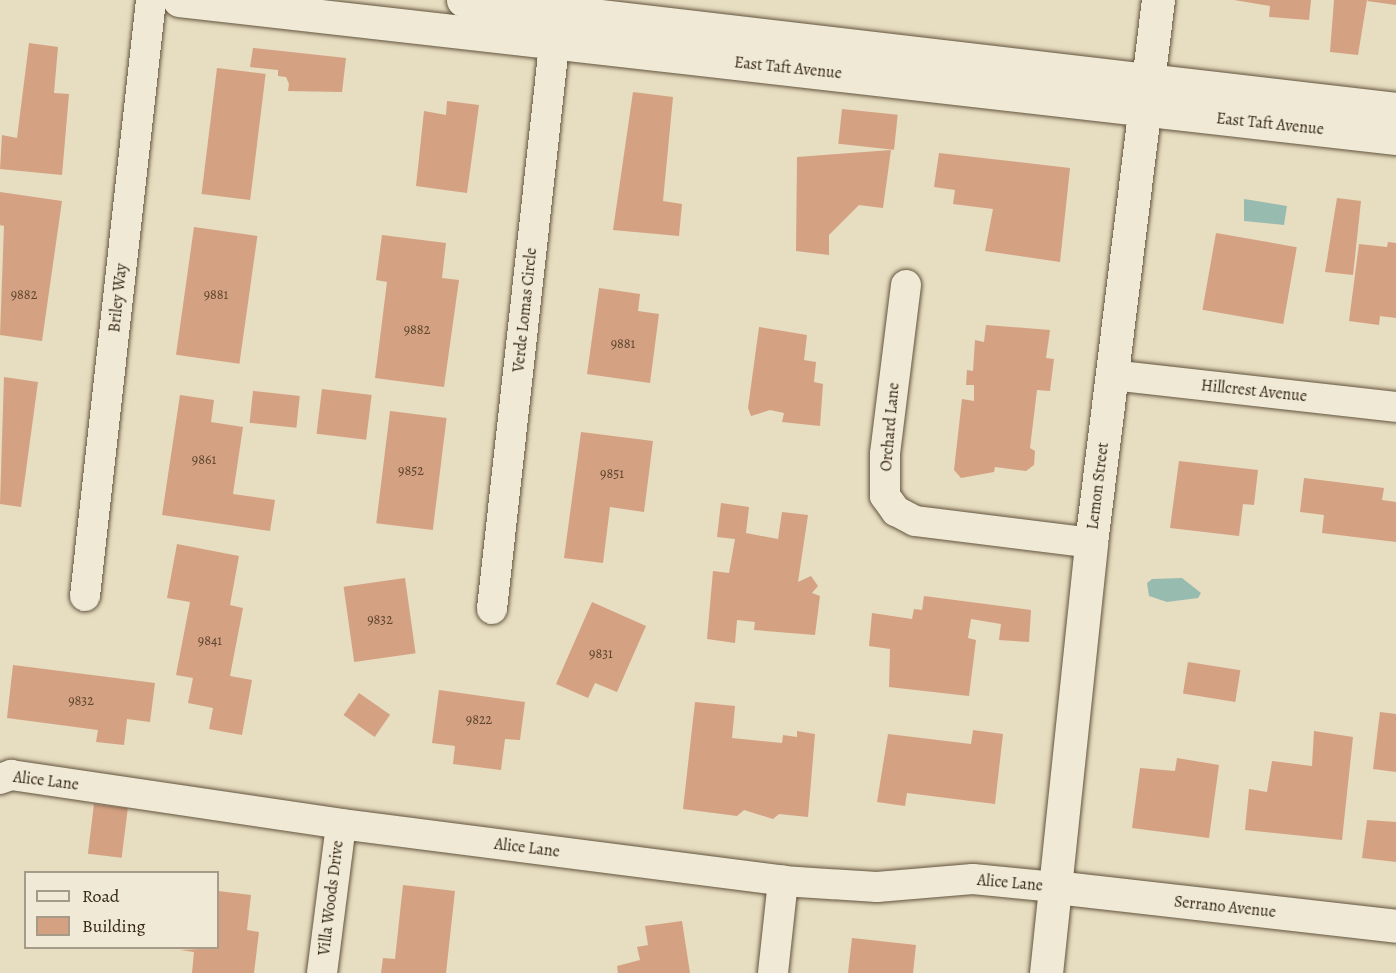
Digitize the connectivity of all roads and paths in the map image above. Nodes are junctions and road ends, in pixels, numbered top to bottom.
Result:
1 (152, 0) edge
2 (179, 0) edge
3 (463, 0) edge
4 (1158, 0) edge
5 (558, 10) junction
6 (554, 42) junction
7 (1146, 95) junction
8 (1396, 109) edge
9 (1396, 138) edge
10 (906, 285) dead end
11 (1112, 375) junction
12 (1396, 407) edge
13 (1091, 543) junction
14 (85, 596) dead end
15 (492, 609) dead end
16 (1, 779) edge
17 (341, 824) junction
18 (783, 881) junction
19 (1055, 887) junction
20 (1396, 926) edge
21 (322, 973) edge
22 (773, 973) edge
23 (1046, 973) edge

1 - 14 street, Briley Way
2 - 6 street, East Taft Avenue
3 - 5 street, East Taft Avenue
4 - 7 street, Lemon Street
5 - 6 street, Verde Lomas Circle
5 - 7 street, East Taft Avenue
6 - 7 street, East Taft Avenue
6 - 15 street, Verde Lomas Circle
7 - 8 street, East Taft Avenue
7 - 9 street, East Taft Avenue
7 - 11 street, Lemon Street
10 - 13 street, Orchard Lane
11 - 12 street, Hillcrest Avenue
11 - 13 street, Lemon Street
13 - 19 street, Lemon Street
16 - 17 street, Alice Lane
17 - 18 street, Alice Lane
17 - 21 street, Villa Woods Drive
18 - 19 street, Alice Lane
18 - 22 street
19 - 20 street, Serrano Avenue
19 - 23 street, Lemon Street

